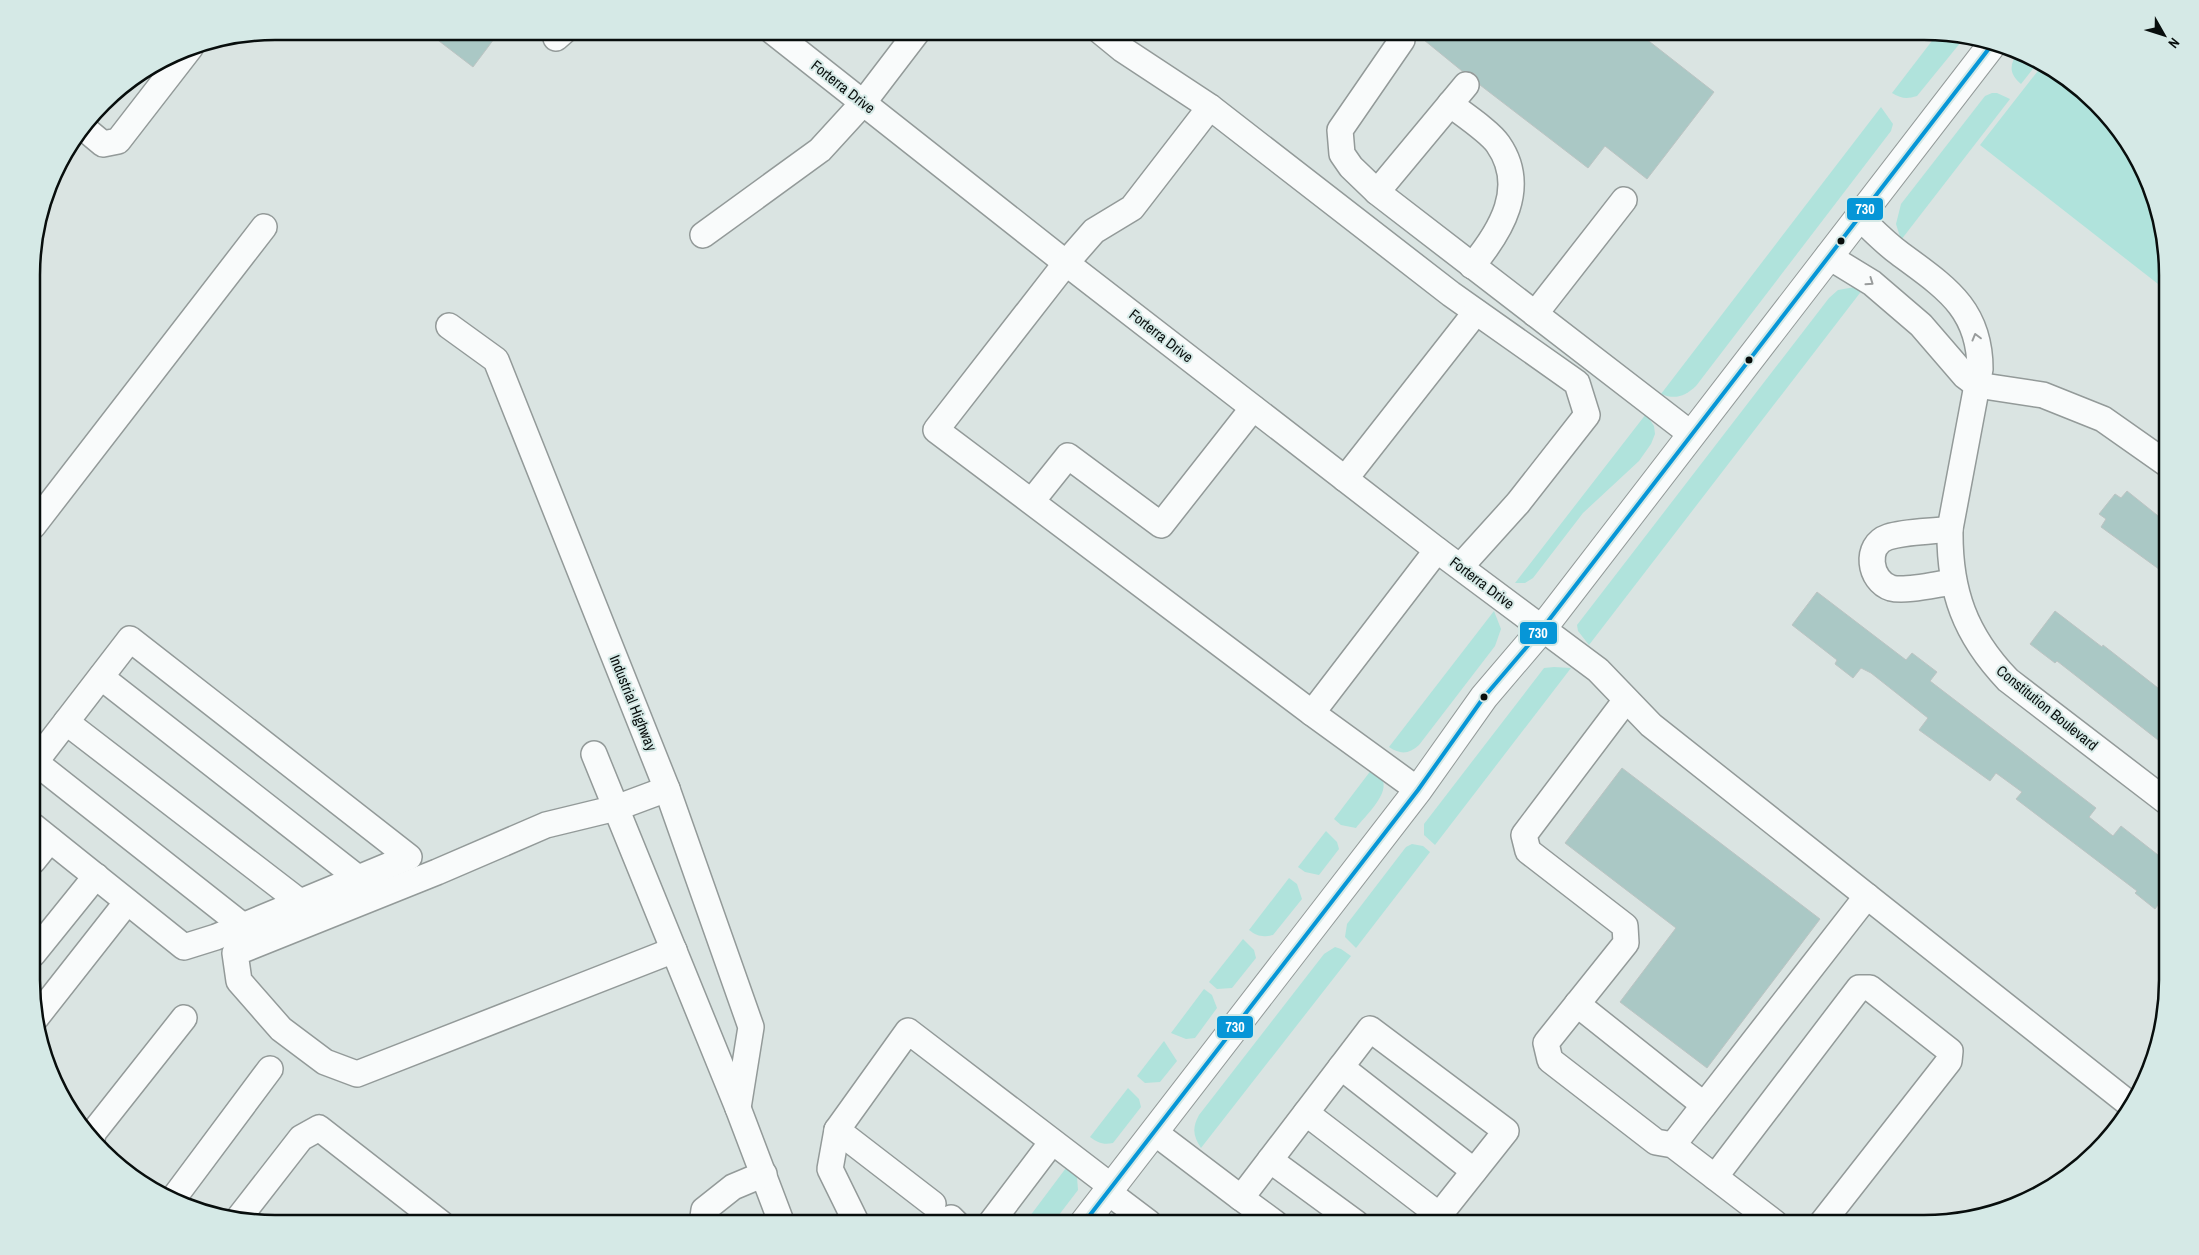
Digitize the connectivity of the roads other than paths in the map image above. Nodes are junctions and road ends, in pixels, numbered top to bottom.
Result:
1 (783, 40) edge
2 (911, 40) edge
3 (1111, 40) edge
4 (1402, 40) dead end
5 (1989, 49) edge
6 (181, 60) edge
7 (1466, 85) dead end
8 (863, 103) junction
9 (1450, 104) junction
10 (1210, 107) junction
11 (88, 133) edge
12 (1377, 192) junction
13 (1624, 200) dead end
14 (1858, 216) junction
15 (264, 227) dead end
16 (703, 235) dead end
17 (1828, 256) junction
18 (1066, 263) junction
19 (1472, 266) junction
20 (1476, 312) junction
21 (1535, 314) junction
22 (449, 326) dead end
23 (1977, 385) junction
24 (1254, 408) junction
25 (1690, 434) junction
26 (2159, 458) edge
27 (1345, 478) junction
28 (1032, 501) junction
29 (40, 517) edge
30 (1950, 529) junction
31 (1437, 550) junction
32 (1461, 566) junction
33 (1953, 582) junction
34 (1542, 629) junction
35 (101, 677) junction
36 (1626, 700) junction
37 (1312, 713) junction
38 (66, 722) junction
39 (594, 754) dead end
40 (40, 756) edge
41 (40, 769) edge
42 (667, 789) junction
43 (1418, 790) junction
44 (2159, 796) edge
45 (616, 808) junction
46 (42, 833) edge
47 (96, 876) junction
48 (358, 878) junction
49 (1867, 896) junction
50 (127, 902) junction
51 (300, 902) junction
52 (243, 926) junction
53 (40, 945) edge
54 (674, 950) junction
55 (1577, 1004) junction
56 (42, 1010) edge
57 (184, 1018) dead end
58 (1341, 1068) junction
59 (270, 1069) dead end
60 (2126, 1101) edge
61 (1704, 1105) junction
62 (738, 1108) junction
63 (1306, 1113) junction
64 (837, 1130) junction
65 (95, 1131) edge
66 (1154, 1132) junction
67 (1052, 1142) junction
68 (1673, 1145) junction
69 (1270, 1160) junction
70 (1474, 1171) junction
71 (764, 1174) junction
72 (1715, 1177) junction
73 (1110, 1189) junction
74 (177, 1194) edge
75 (1241, 1198) junction
76 (243, 1213) edge
77 (430, 1215) edge
78 (703, 1215) edge
79 (779, 1215) edge
80 (852, 1215) edge
81 (947, 1215) edge
82 (997, 1215) edge
83 (1090, 1215) edge
84 (1139, 1215) edge
85 (1263, 1215) edge
86 (1345, 1215) edge
87 (1431, 1215) edge
88 (1439, 1215) edge
89 (1765, 1215) edge
90 (1828, 1215) edge

1 - 8 street, Forterra Drive
2 - 8 street
3 - 10 street
4 - 12 street
5 - 14 main road
6 - 11 street
7 - 9 street
8 - 16 street
8 - 18 street, Forterra Drive
9 - 12 street
9 - 19 street
10 - 18 street
10 - 20 street
12 - 19 street
13 - 21 street
14 - 17 main road
23 -> 14 street, Constitution Boulevard
15 - 29 street
17 -> 23 street
17 - 25 main road
18 - 24 street, Forterra Drive
18 - 28 street
19 - 21 street
20 - 27 street
20 - 32 street
21 - 25 street
22 - 42 street, Industrial Highway
23 - 26 street
23 - 30 street, Constitution Boulevard
24 - 27 street, Forterra Drive
24 - 28 street
25 - 34 main road
27 - 31 street, Forterra Drive
28 - 37 street
30 - 33 street, Constitution Boulevard
30 - 33 street
31 - 32 street, Forterra Drive
31 - 37 street
32 - 34 street, Forterra Drive
33 - 44 street, Constitution Boulevard
34 - 36 street, Forterra Drive
34 - 43 main road
35 - 38 street
35 - 48 street
35 - 48 street
36 - 49 street, Forterra Drive
36 - 55 street
37 - 43 street
38 - 40 street
38 - 51 street
39 - 45 street
41 - 52 street
42 - 45 street
42 - 62 street, Industrial Highway
43 - 66 main road
45 - 54 street
45 - 54 street
46 - 47 street
47 - 50 street
47 - 53 street
48 - 51 street
49 - 60 street, Forterra Drive
49 - 61 street
50 - 52 street
50 - 56 street
51 - 52 street
54 - 62 street
55 - 61 street
55 - 68 street
57 - 65 street
58 - 63 street
58 - 70 street
58 - 70 street
59 - 74 street
61 - 68 street
62 - 71 street
63 - 69 street
63 - 87 street
64 - 67 street
64 - 80 street
64 - 81 street
66 - 73 main road
66 - 75 street
67 - 73 street
67 - 82 street
68 - 72 street
69 - 75 street
69 - 86 street
70 - 88 street
71 - 78 street
71 - 79 street
72 - 89 street
72 - 90 street
73 - 83 main road
73 - 84 street
75 - 85 street
76 - 77 street

